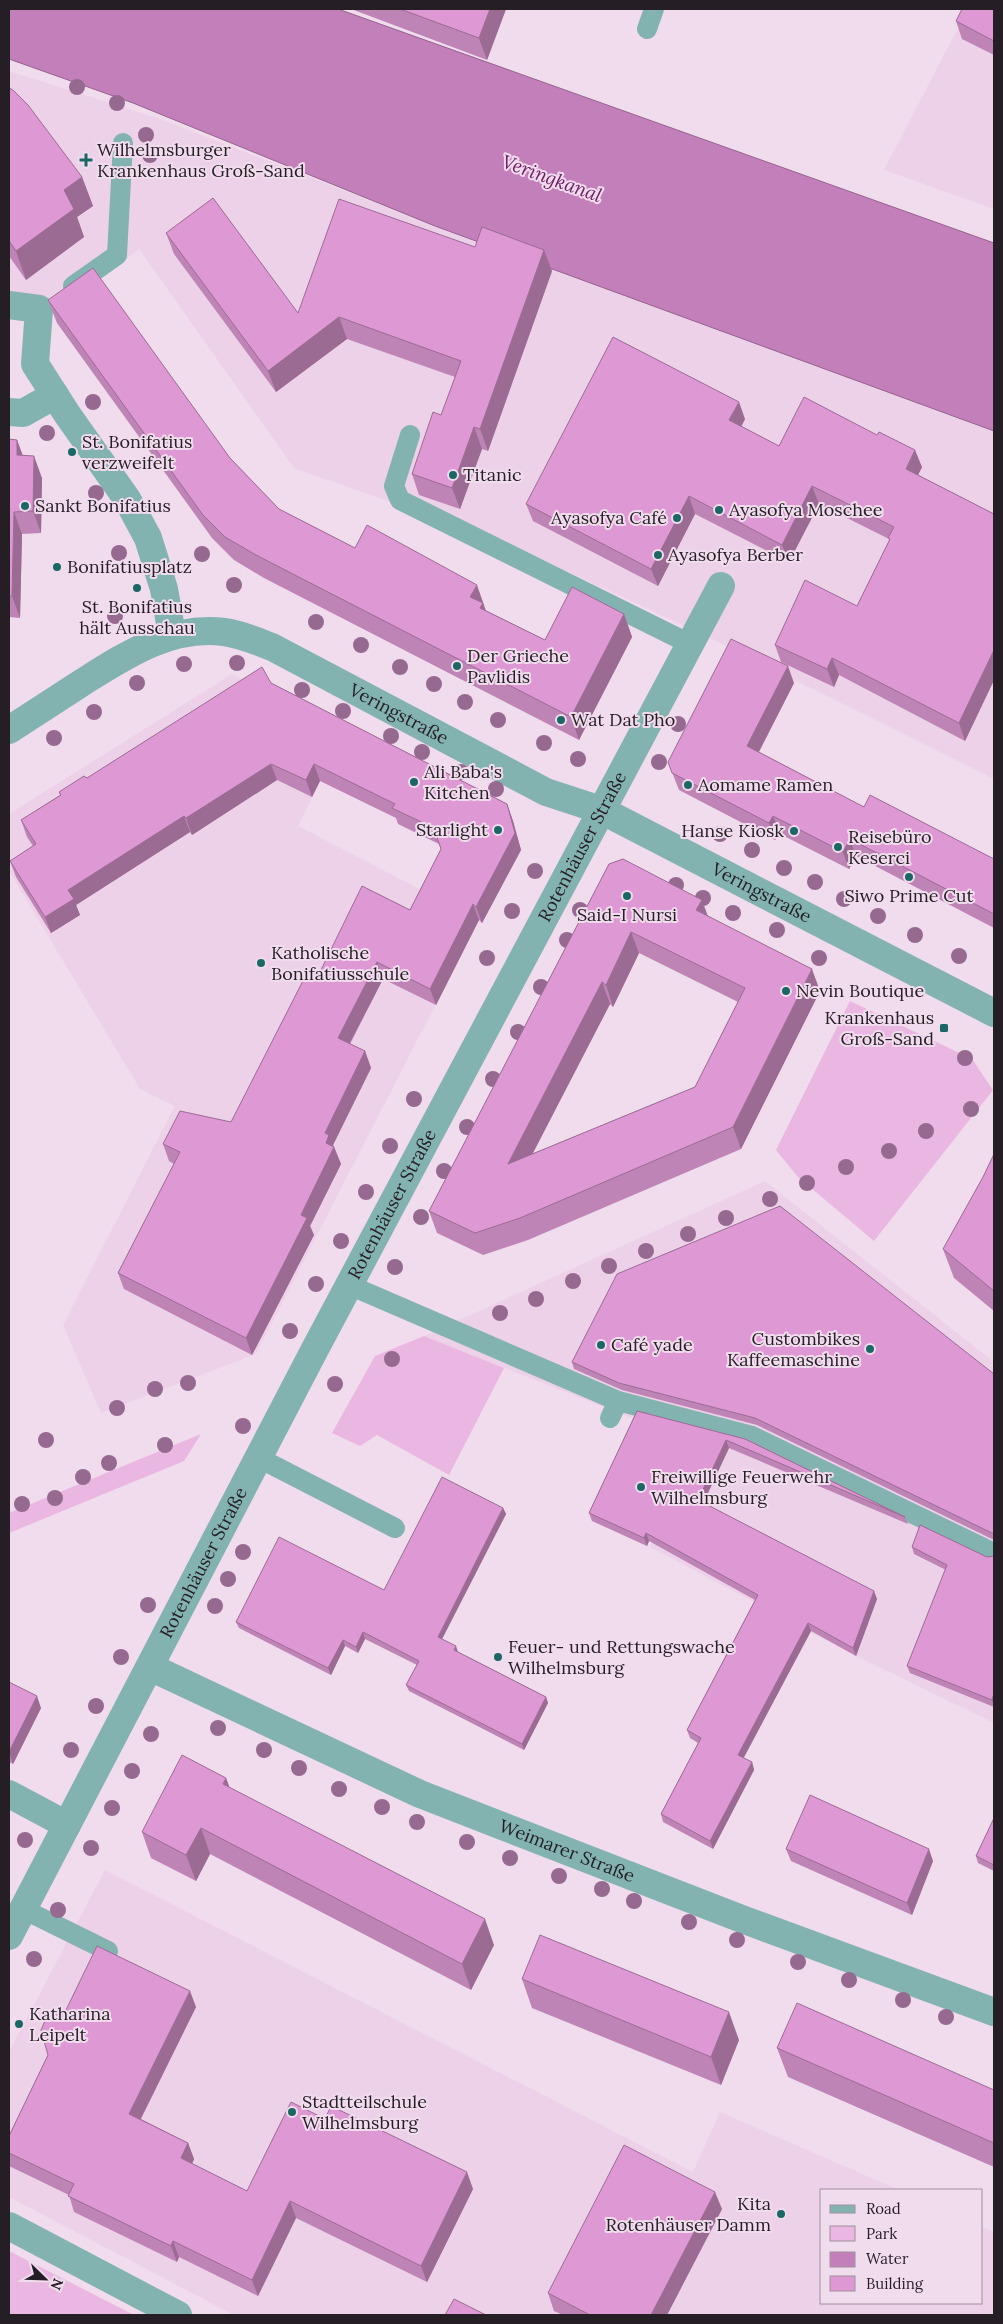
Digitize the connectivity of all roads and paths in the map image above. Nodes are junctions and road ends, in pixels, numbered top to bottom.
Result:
1 (654, 9) edge
2 (647, 29) dead end
3 (123, 143) dead end
4 (9, 305) edge
5 (39, 309) junction
6 (55, 395) junction
7 (9, 412) edge
8 (410, 435) dead end
9 (722, 586) dead end
10 (172, 635) junction
11 (690, 644) junction
12 (9, 730) edge
13 (601, 810) junction
14 (994, 1014) edge
15 (349, 1284) junction
16 (259, 1458) junction
17 (395, 1528) dead end
18 (994, 1553) edge
19 (150, 1667) junction
20 (9, 1794) edge
21 (67, 1825) junction
22 (23, 1909) junction
23 (9, 1936) edge
24 (108, 1951) edge
25 (994, 2012) edge
26 (9, 2226) edge
27 (178, 2315) edge

1 - 2 lane
3 - 5 lane
4 - 5 street
5 - 6 street
6 - 7 street
6 - 10 street
8 - 11 lane
9 - 11 street, Rotenhäuser Straße
10 - 12 street, Veringstraße
10 - 13 street, Veringstraße
11 - 13 street, Rotenhäuser Straße
13 - 14 street, Veringstraße
13 - 15 street, Rotenhäuser Straße
15 - 16 street, Rotenhäuser Straße
15 - 18 lane
16 - 17 lane
16 - 19 street, Rotenhäuser Straße
19 - 21 street, Rotenhäuser Straße
19 - 25 street, Weimarer Straße
20 - 21 street
21 - 22 street, Rotenhäuser Straße
22 - 23 street, Rotenhäuser Straße
22 - 24 lane
26 - 27 street

